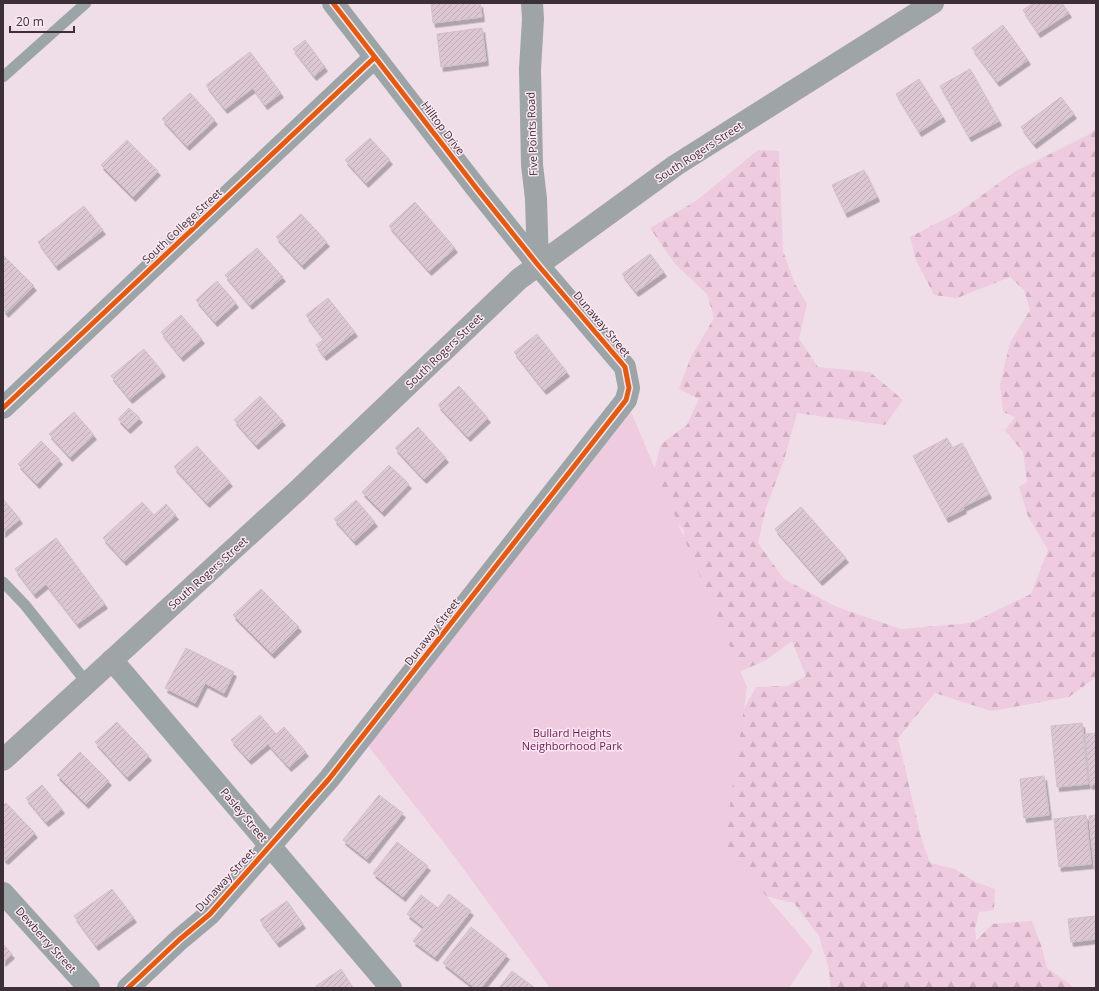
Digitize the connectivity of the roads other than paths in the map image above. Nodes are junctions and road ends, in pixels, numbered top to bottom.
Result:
1 (86, 3) edge
2 (333, 3) edge
3 (532, 3) edge
4 (933, 3) edge
5 (374, 58) junction
6 (3, 77) edge
7 (538, 265) junction
8 (3, 408) edge
9 (3, 582) edge
10 (112, 660) junction
11 (87, 683) junction
12 (3, 760) edge
13 (270, 846) junction
14 (3, 893) edge
15 (89, 988) edge
16 (128, 988) edge
17 (391, 988) edge

1 - 6 lane
2 - 5 street, Hilltop Drive
3 - 7 main road, Five Points Road
4 - 7 main road, South Rogers Street
5 - 7 street, Hilltop Drive
5 - 8 street, South College Street
7 - 10 main road, South Rogers Street
7 - 13 street, Dunaway Street
9 - 11 lane
10 - 11 main road, South Rogers Street
10 - 13 street, Pasley Street
11 - 12 main road, South Rogers Street
13 - 16 street, Dunaway Street
13 - 17 street, Pasley Street
14 - 15 street, Dewberry Street

